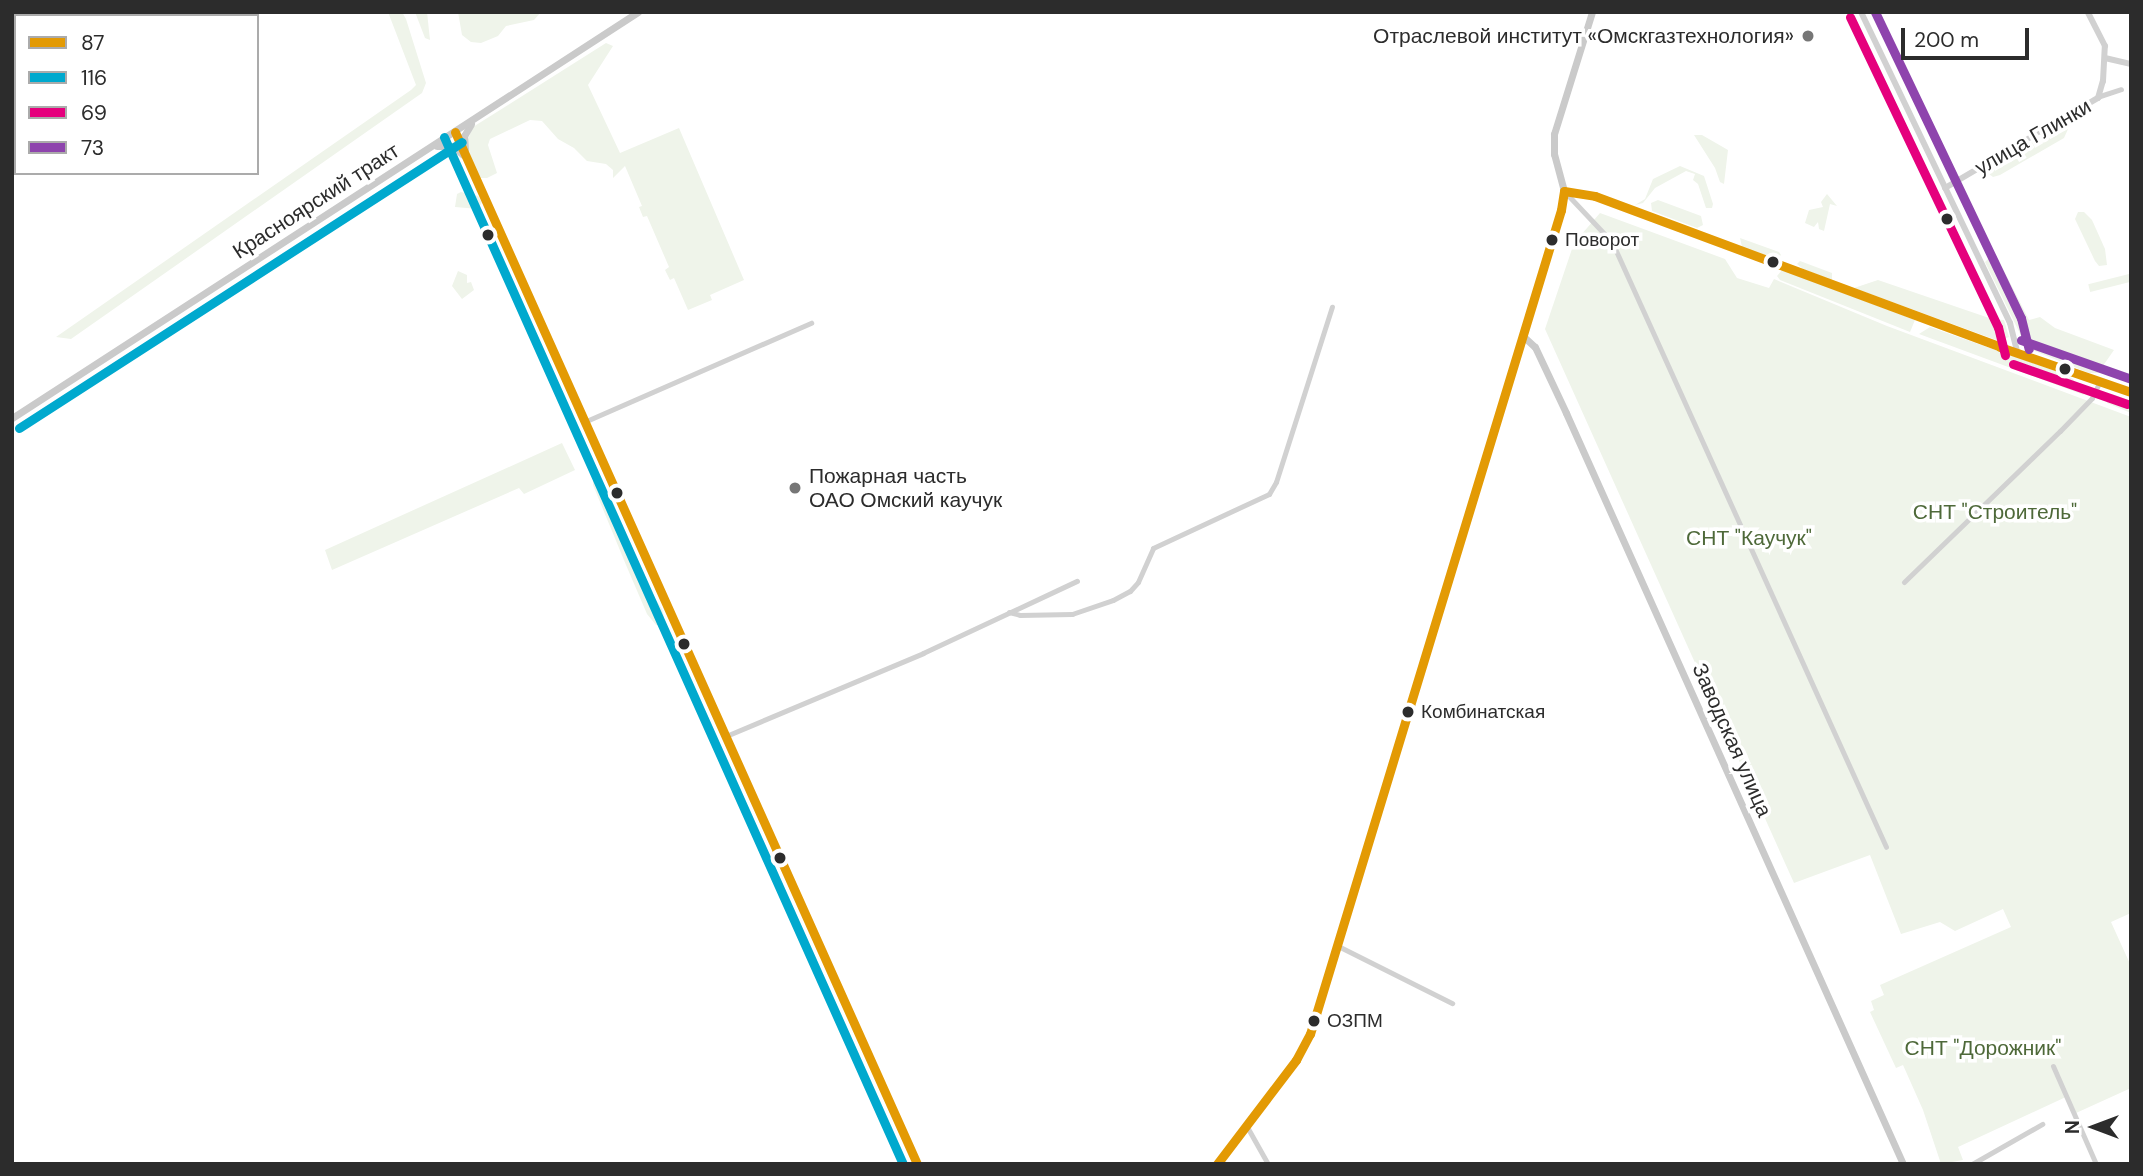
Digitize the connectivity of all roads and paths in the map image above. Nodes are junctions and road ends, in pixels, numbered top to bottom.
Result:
1 (638, 12) edge
2 (1592, 12) edge
3 (1861, 12) edge
4 (2088, 12) edge
5 (2105, 58) junction
6 (2131, 64) edge
7 (2121, 89) dead end
8 (2099, 96) junction
9 (477, 118) junction
10 (455, 132) junction
11 (429, 149) junction
12 (467, 160) junction
13 (1945, 188) junction
14 (1564, 191) junction
15 (1332, 307) dead end
16 (811, 323) dead end
17 (1523, 336) junction
18 (2017, 352) junction
19 (2100, 381) junction
20 (2129, 389) edge
21 (12, 418) edge
22 (584, 422) junction
23 (1077, 581) dead end
24 (1904, 582) dead end
25 (1009, 612) junction
26 (726, 736) junction
27 (1886, 847) dead end
28 (1336, 945) junction
29 (1452, 1003) dead end
30 (2053, 1066) dead end
31 (2042, 1124) dead end
32 (1246, 1125) junction
33 (917, 1164) edge
34 (1217, 1164) edge
35 (1268, 1164) edge
36 (1903, 1164) edge
37 (1972, 1164) edge
38 (2096, 1164) edge

1 - 9 main road, Красноярский тракт
2 - 14 main road
3 - 13 street
4 - 5 street
5 - 6 street
5 - 8 street
7 - 8 street, улица Глинки
8 - 13 street, улица Глинки
9 - 10 main road, Красноярский тракт
9 - 12 main road
10 - 11 main road, Красноярский тракт
10 - 12 main road
11 - 12 main road
11 - 21 main road, Красноярский тракт
12 - 22 main road
13 - 18 street
14 - 17 main road
14 - 18 main road
14 - 27 street
15 - 25 street
16 - 22 street
17 - 28 main road
17 - 36 main road, Заводская улица
18 - 19 main road
19 - 20 main road
19 - 24 street
22 - 26 main road
23 - 25 street
25 - 26 street
26 - 33 main road
28 - 29 street
28 - 32 main road
30 - 38 street
31 - 37 street
32 - 34 main road
32 - 35 street

